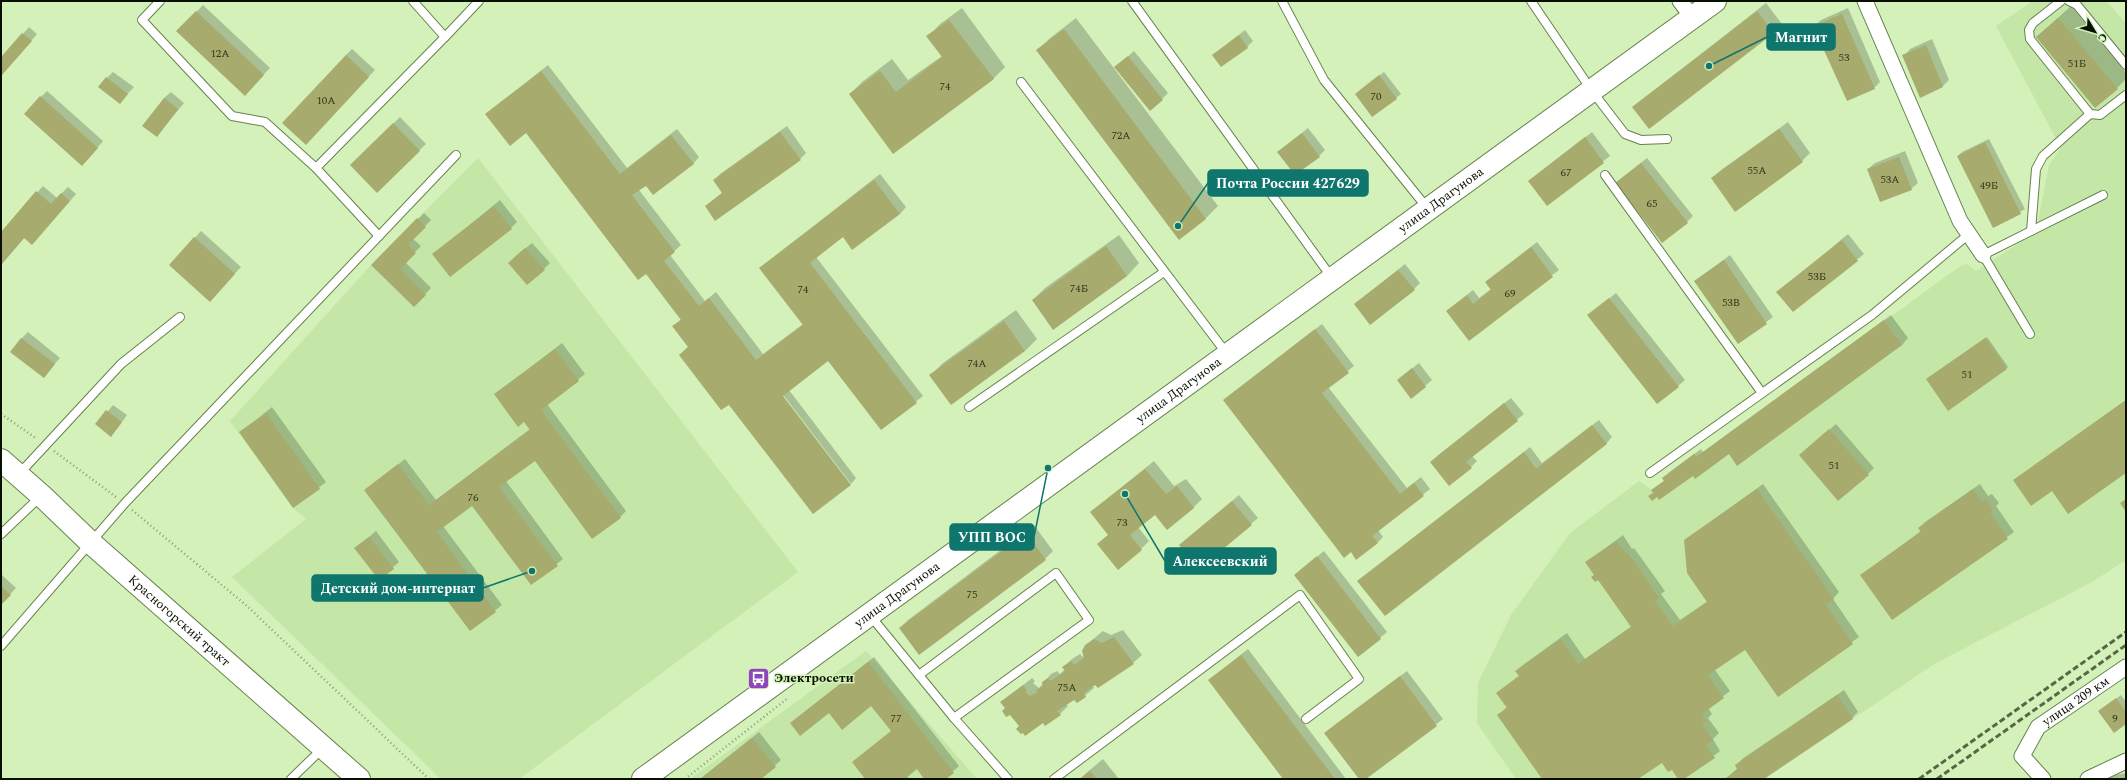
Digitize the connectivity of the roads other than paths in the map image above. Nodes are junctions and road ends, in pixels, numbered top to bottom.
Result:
1 (160, 1) edge
2 (413, 1) edge
3 (479, 1) edge
4 (1132, 1) edge
5 (1282, 1) edge
6 (1531, 1) edge
7 (1715, 1) edge
8 (1865, 1) edge
9 (2061, 1) edge
10 (2069, 1) edge
11 (1686, 10) edge
12 (445, 37) junction
13 (2126, 65) edge
14 (1020, 82) dead end
15 (1592, 91) junction
16 (2126, 95) edge
17 (2090, 114) junction
18 (1667, 139) dead end
19 (456, 155) dead end
20 (316, 168) junction
21 (1605, 174) dead end
22 (2103, 194) dead end
23 (1428, 209) junction
24 (2031, 231) junction
25 (1969, 234) junction
26 (379, 236) junction
27 (1983, 255) junction
28 (1164, 272) junction
29 (1333, 279) junction
30 (180, 317) dead end
31 (2030, 334) dead end
32 (1227, 355) junction
33 (1762, 393) junction
34 (969, 408) dead end
35 (1, 460) edge
36 (1650, 473) dead end
37 (18, 475) junction
38 (42, 496) junction
39 (1, 534) edge
40 (91, 544) junction
41 (869, 614) junction
42 (1, 646) edge
43 (2126, 667) edge
44 (919, 675) junction
45 (954, 718) junction
46 (1306, 719) dead end
47 (324, 747) junction
48 (2126, 761) edge
49 (291, 779) edge
50 (359, 779) edge
51 (643, 779) edge
52 (1008, 779) edge
53 (1054, 779) edge
54 (2043, 779) edge
55 (2088, 779) edge

1 - 20 lane
2 - 12 lane
3 - 12 lane
4 - 29 lane
5 - 23 lane
6 - 15 lane
7 - 11 main road, улица Драгунова
8 - 25 street
9 - 17 lane
10 - 13 lane
11 - 15 main road, улица Драгунова
12 - 20 lane
14 - 28 lane
15 - 18 lane
15 - 23 main road, улица Драгунова
16 - 17 lane
17 - 24 lane
19 - 26 lane
20 - 26 lane
21 - 33 lane
22 - 24 lane
23 - 29 main road, улица Драгунова
24 - 27 lane
25 - 27 street
25 - 33 lane
26 - 40 lane
27 - 31 lane
28 - 32 lane
28 - 34 lane
29 - 32 main road, улица Драгунова
30 - 37 lane
32 - 41 main road, улица Драгунова
33 - 36 lane
35 - 37 main road, Красногорский тракт
37 - 38 main road, Красногорский тракт
38 - 39 lane
38 - 40 main road, Красногорский тракт
40 - 42 lane
40 - 47 main road, Красногорский тракт
41 - 44 lane
41 - 51 main road, улица Драгунова
43 - 54 street, улица 209 км
44 - 45 lane
44 - 45 lane
45 - 52 lane
46 - 53 lane
47 - 49 lane
47 - 50 main road, Красногорский тракт
48 - 55 street

